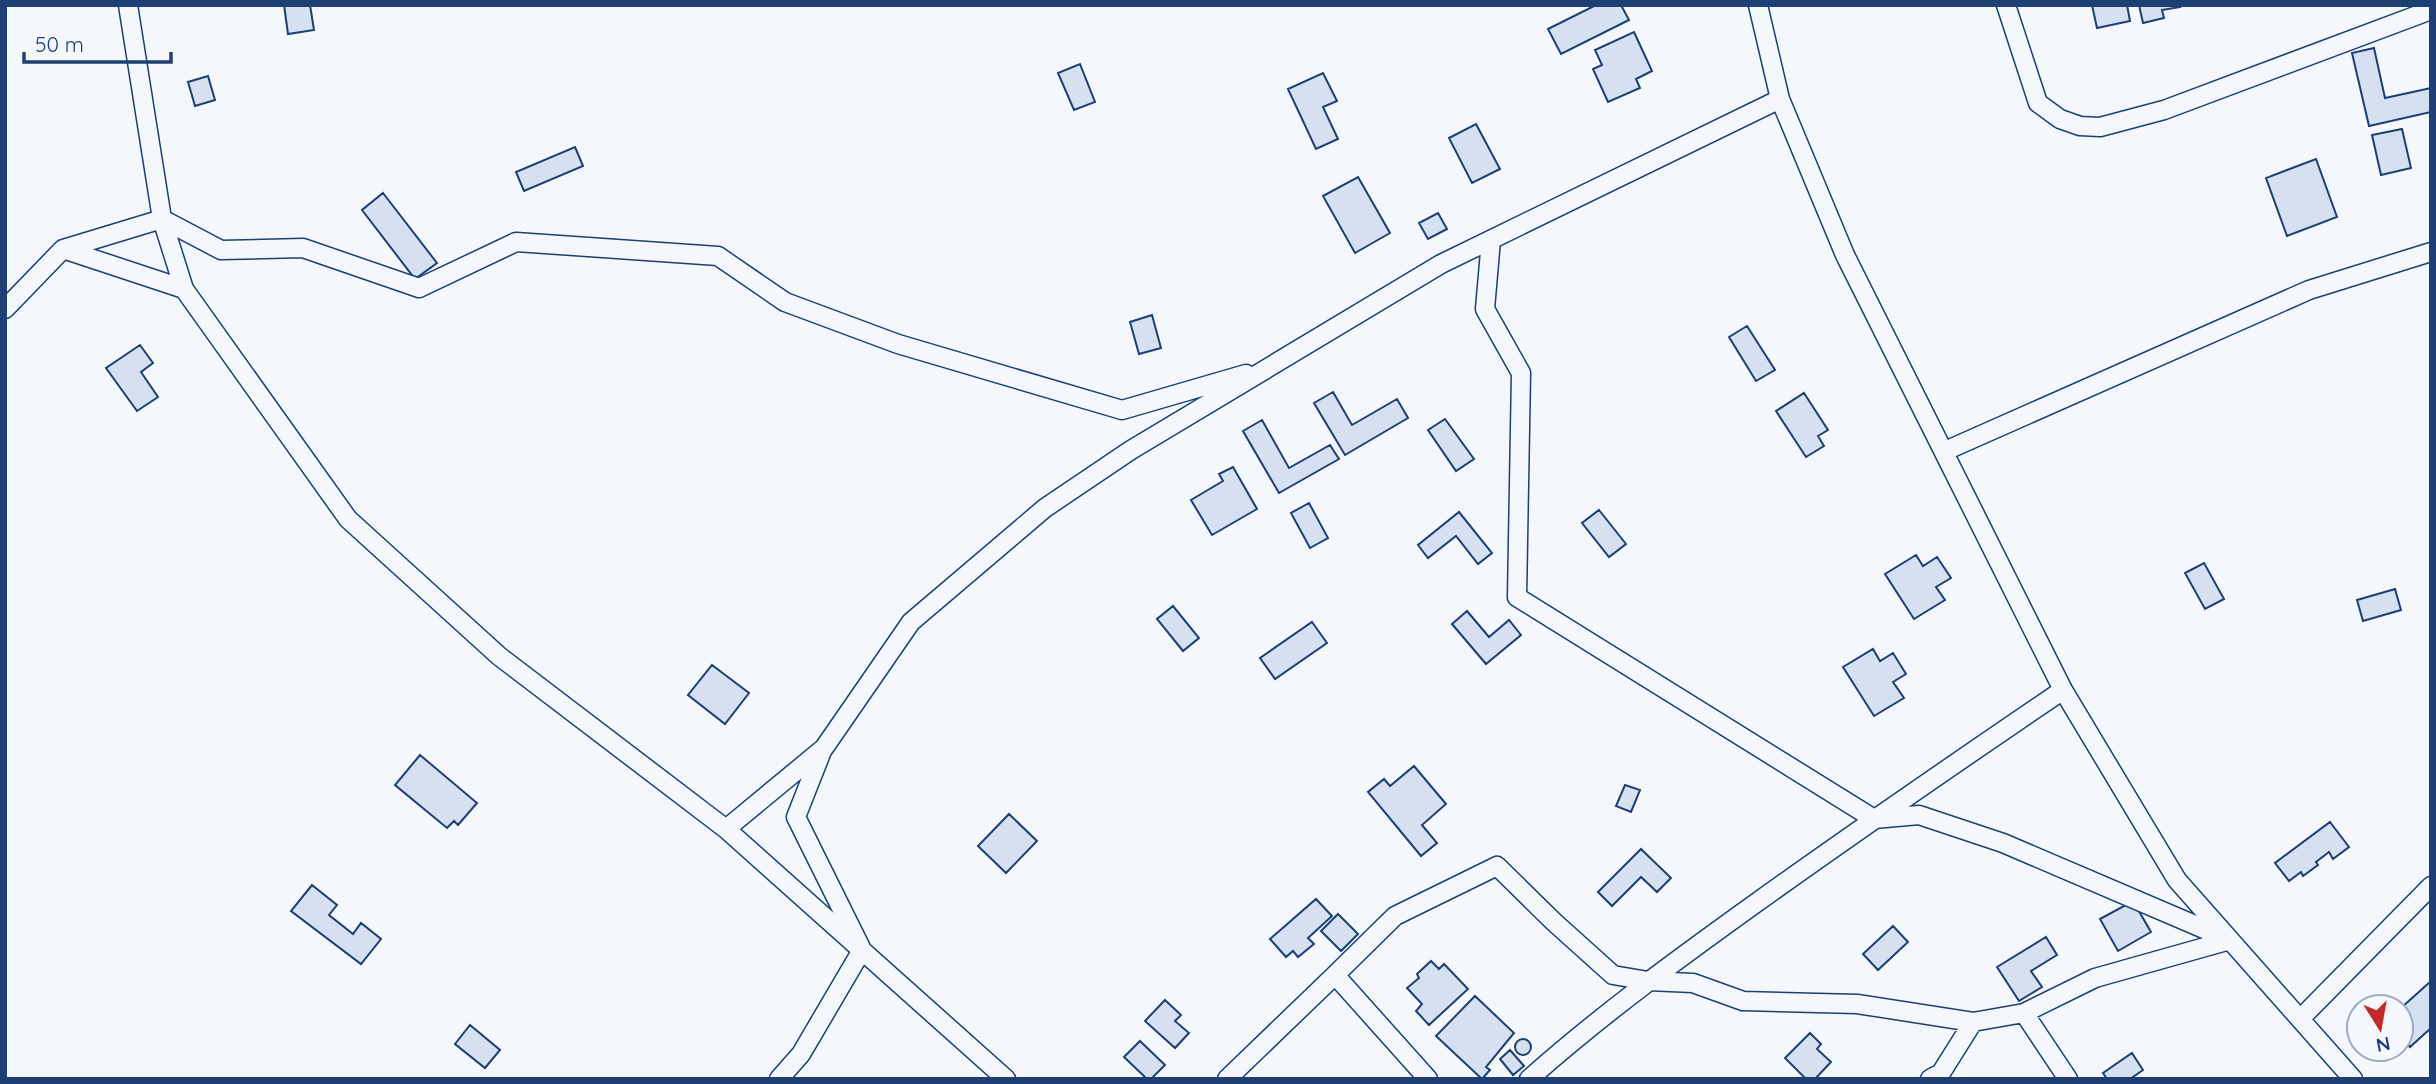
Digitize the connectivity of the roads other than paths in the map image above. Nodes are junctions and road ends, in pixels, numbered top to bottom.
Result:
1 (128, 5) edge
2 (1758, 5) edge
3 (2006, 5) edge
4 (2431, 10) edge
5 (1780, 99) junction
6 (162, 219) junction
7 (1491, 240) junction
8 (63, 248) junction
9 (2431, 253) edge
10 (184, 289) junction
11 (5, 309) edge
12 (1269, 368) junction
13 (1945, 451) junction
14 (2063, 691) junction
15 (824, 748) junction
16 (1874, 819) junction
17 (726, 829) junction
18 (2431, 886) edge
19 (2230, 940) junction
20 (862, 950) junction
21 (1335, 975) junction
22 (1648, 981) junction
23 (2024, 1013) junction
24 (2300, 1019) junction
25 (1973, 1021) junction
26 (1936, 1077) edge
27 (779, 1079) edge
28 (1006, 1079) edge
29 (1227, 1079) edge
30 (1428, 1079) edge
31 (1528, 1079) edge
32 (2068, 1079) edge
33 (2353, 1079) edge

1 - 6 street
2 - 5 street
3 - 4 street
5 - 7 street
5 - 13 street
6 - 8 street
6 - 10 street
6 - 12 street
7 - 12 street
7 - 16 street
8 - 10 street
8 - 11 street
9 - 13 street
10 - 17 street
12 - 15 street
13 - 14 street
14 - 16 street
14 - 19 street
15 - 17 street
15 - 20 street
16 - 19 street
16 - 22 street
17 - 20 street
18 - 24 street
19 - 23 street
19 - 24 street
20 - 27 street
20 - 28 street
21 - 22 street
21 - 29 street
21 - 30 street
22 - 25 street
22 - 31 street
23 - 25 street
23 - 32 street
24 - 33 street
25 - 26 street

